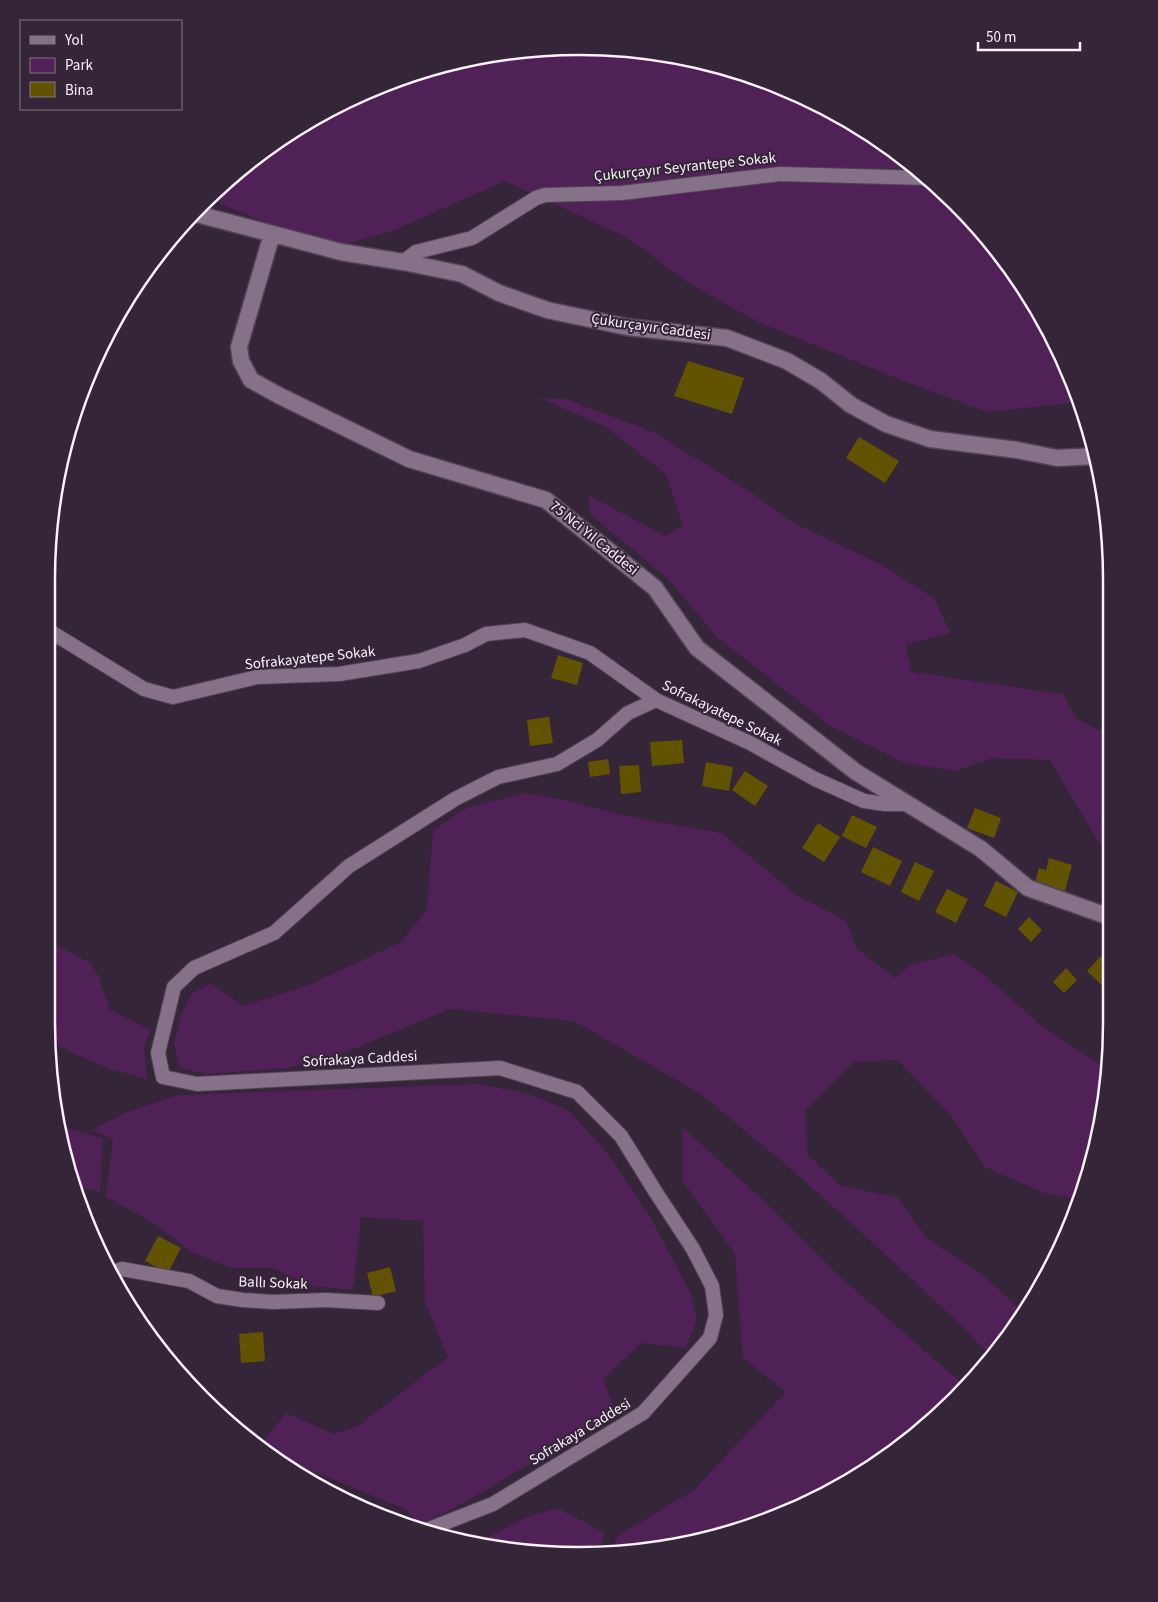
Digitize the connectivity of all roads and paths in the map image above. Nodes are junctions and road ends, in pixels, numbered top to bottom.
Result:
1 (915, 178) edge
2 (202, 215) edge
3 (272, 234) junction
4 (403, 262) junction
5 (1088, 456) edge
6 (55, 635) edge
7 (656, 700) junction
8 (908, 804) junction
9 (1103, 915) edge
10 (117, 1271) edge
11 (378, 1303) dead end
12 (435, 1527) edge

1 - 4 street, Çukurçayır Seyrantepe Sokak
2 - 3 street, Çukurçayır Caddesi
3 - 4 street, Çukurçayır Caddesi
3 - 8 street, 75 Nci Yıl Caddesi
4 - 5 street, Çukurçayır Caddesi
6 - 7 street, Sofrakayatepe Sokak
7 - 8 street, Sofrakayatepe Sokak
7 - 12 street, Sofrakaya Caddesi
8 - 9 street, 75 Nci Yıl Caddesi
10 - 11 street, Ballı Sokak

